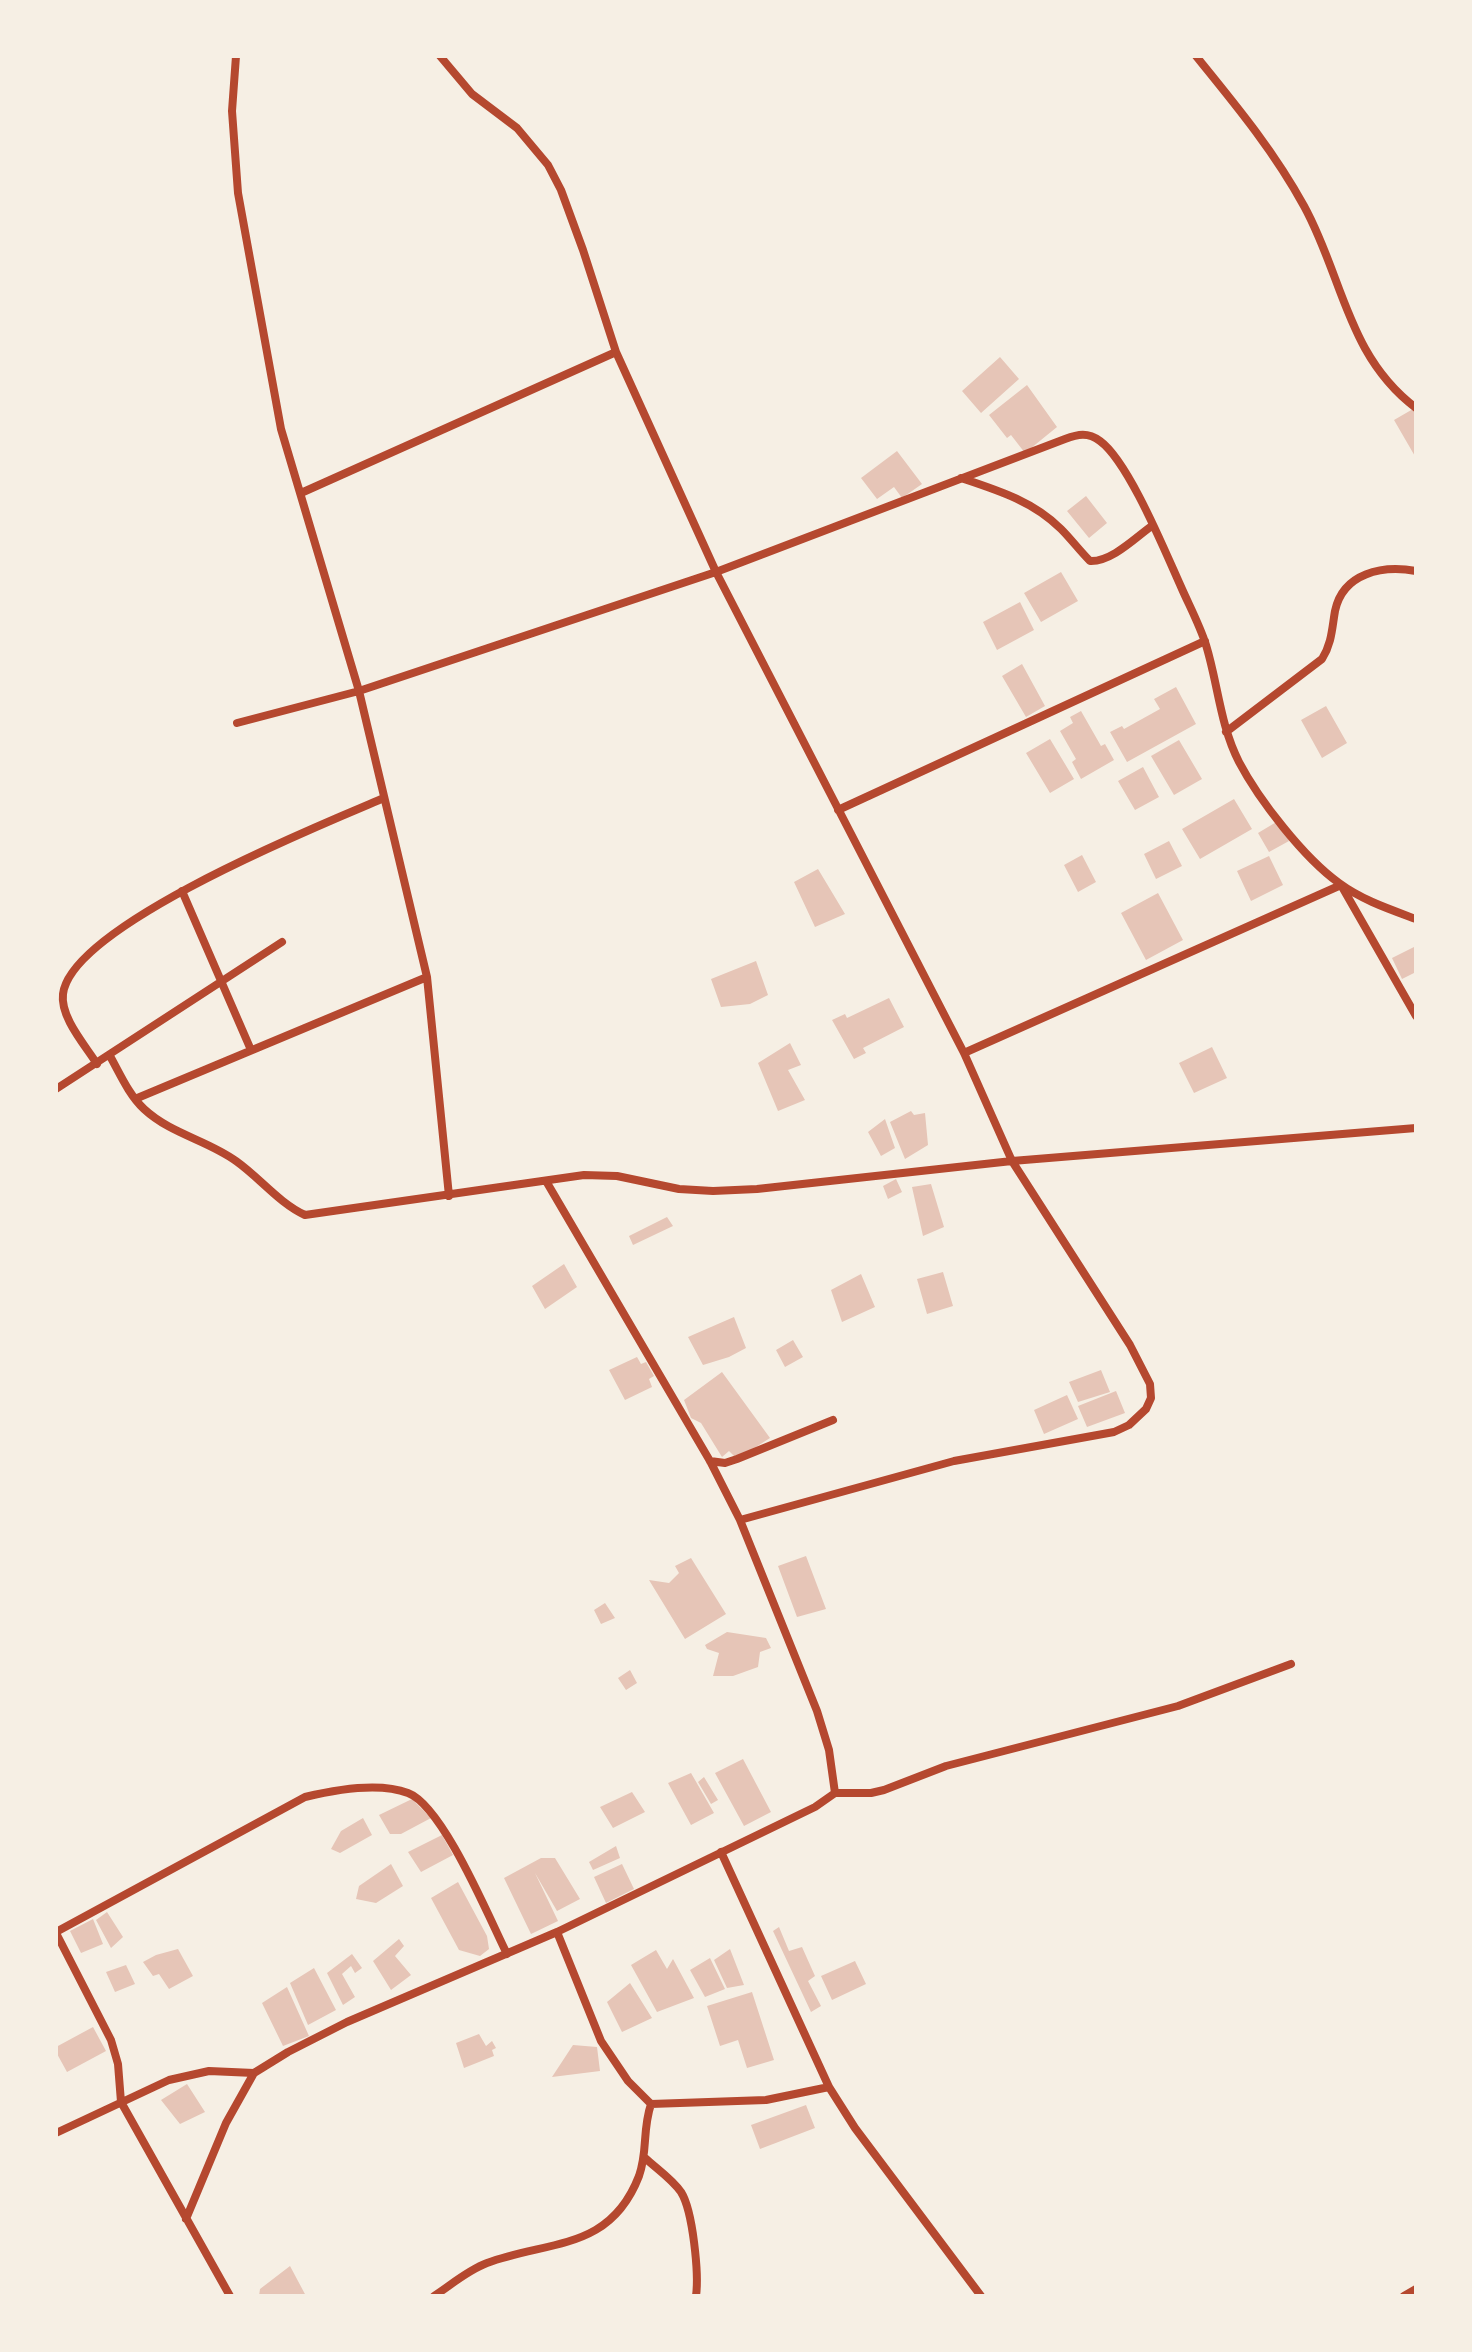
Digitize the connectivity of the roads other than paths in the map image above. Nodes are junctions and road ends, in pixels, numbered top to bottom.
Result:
1 (236, 56) edge
2 (440, 56) edge
3 (1196, 56) edge
4 (616, 352) junction
5 (1416, 408) edge
6 (960, 478) junction
7 (301, 493) junction
8 (1153, 525) junction
9 (1416, 571) edge
10 (716, 572) junction
11 (1205, 641) junction
12 (359, 691) junction
13 (237, 723) dead end
14 (1226, 732) junction
15 (384, 798) junction
16 (838, 810) junction
17 (1341, 885) junction
18 (182, 891) junction
19 (1416, 919) edge
20 (282, 942) dead end
21 (427, 977) junction
22 (221, 983) junction
23 (1416, 1016) edge
24 (251, 1050) junction
25 (964, 1053) junction
26 (110, 1056) junction
27 (97, 1064) junction
28 (56, 1089) edge
29 (135, 1099) junction
30 (1416, 1128) edge
31 (1012, 1161) junction
32 (546, 1181) junction
33 (449, 1196) junction
34 (833, 1420) dead end
35 (710, 1461) junction
36 (740, 1520) junction
37 (1291, 1664) dead end
38 (835, 1793) junction
39 (721, 1852) junction
40 (56, 1932) edge
41 (557, 1932) junction
42 (507, 1954) junction
43 (254, 2073) junction
44 (829, 2087) junction
45 (121, 2102) junction
46 (651, 2104) junction
47 (56, 2133) edge
48 (645, 2158) junction
49 (186, 2219) junction
50 (1416, 2289) edge
51 (230, 2296) edge
52 (434, 2296) edge
53 (696, 2296) edge
54 (981, 2296) edge
55 (1404, 2296) edge

1 - 7 street
2 - 4 street
3 - 5 street
4 - 7 street
4 - 10 street
6 - 8 street
6 - 8 street
6 - 10 street
7 - 12 street
8 - 11 street
9 - 14 street
10 - 12 street
10 - 16 street
11 - 14 street
11 - 16 street
12 - 13 street
12 - 15 street
14 - 17 street
15 - 18 street
15 - 21 street
16 - 25 street
17 - 19 street
17 - 23 street
17 - 25 street
18 - 22 street
18 - 27 street
20 - 22 street
21 - 24 street
21 - 33 street
22 - 24 street
22 - 26 street
24 - 29 street
25 - 31 street
26 - 27 street
26 - 29 street
27 - 28 street
29 - 33 street
30 - 31 street
31 - 32 street
31 - 36 street
32 - 33 street
32 - 35 street
34 - 35 street
35 - 36 street
36 - 38 street
37 - 38 street
38 - 39 street
39 - 41 street
39 - 44 street
40 - 42 street
40 - 45 street
41 - 42 street
41 - 46 street
42 - 43 street
43 - 45 street
43 - 49 street
44 - 46 street
44 - 54 street
45 - 47 street
45 - 49 street
46 - 48 street
48 - 52 street
48 - 53 street
49 - 51 street
50 - 55 street

